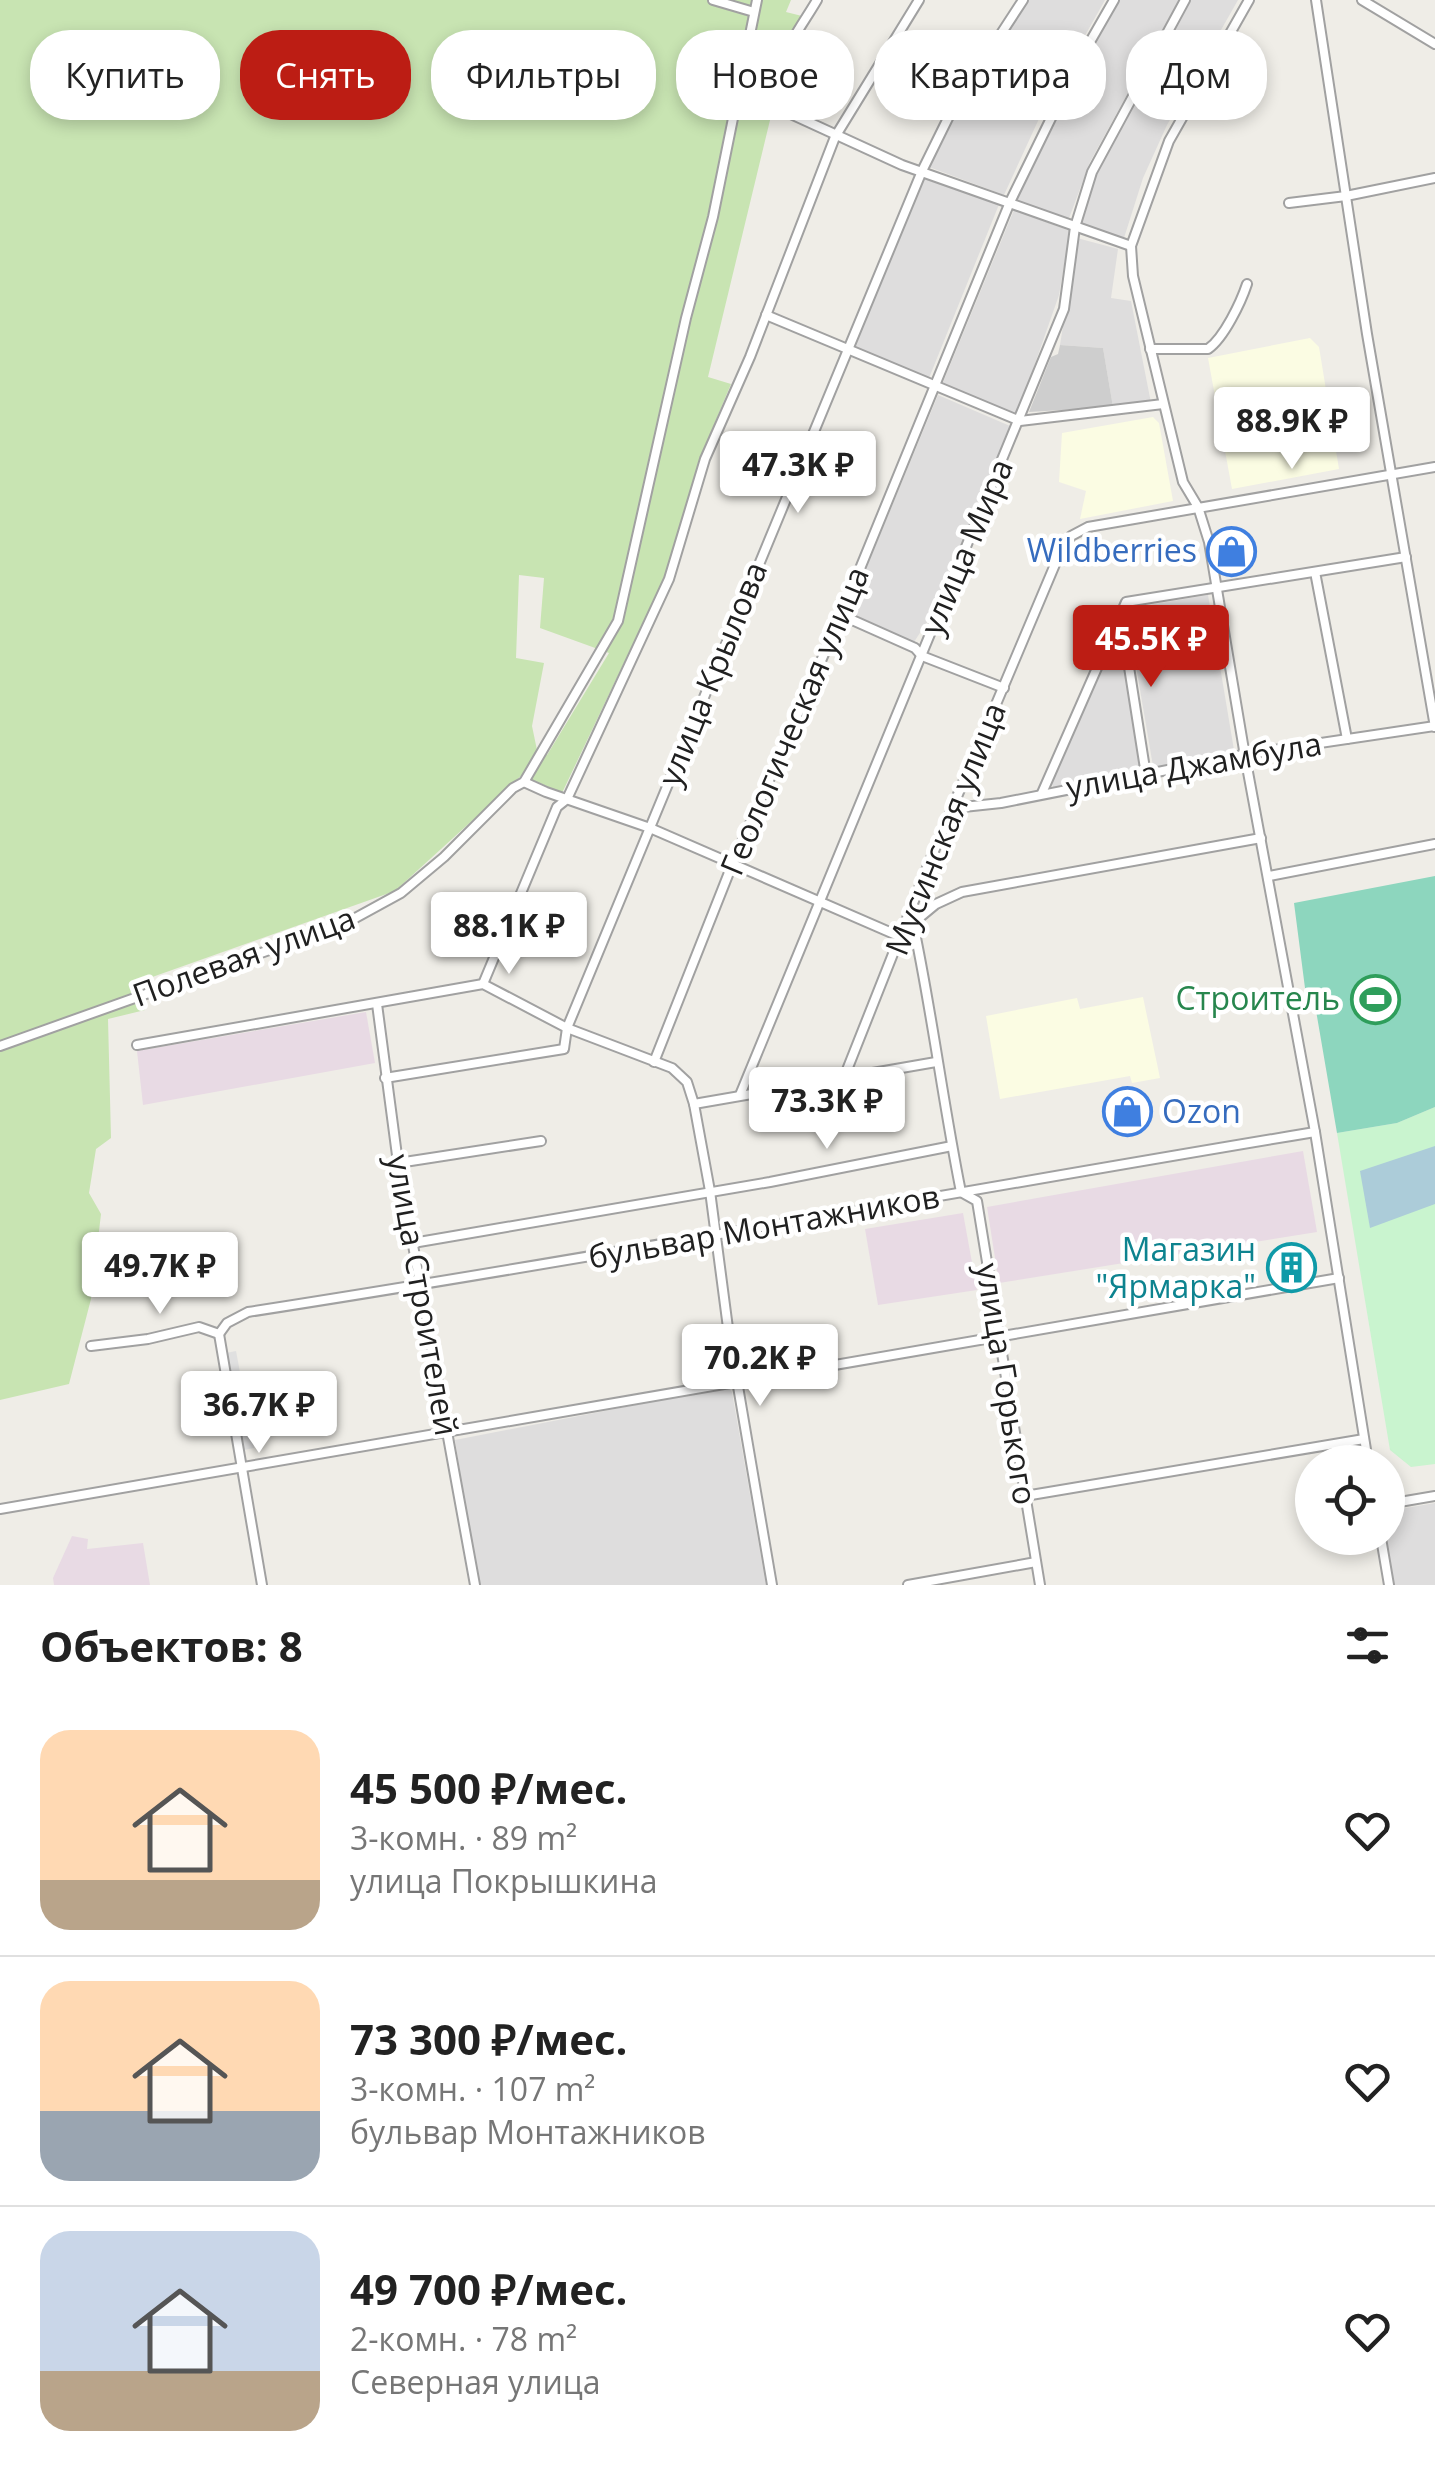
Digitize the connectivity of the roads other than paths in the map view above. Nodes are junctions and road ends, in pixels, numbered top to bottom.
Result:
1 (713, 0) edge
2 (757, 0) edge
3 (817, 0) edge
4 (918, 0) edge
5 (1023, 0) edge
6 (1114, 0) edge
7 (1185, 0) edge
8 (1249, 0) edge
9 (1316, 0) edge
10 (1362, 0) edge
11 (754, 12) junction
12 (750, 30) edge
13 (799, 30) edge
14 (1435, 44) edge
15 (733, 120) edge
16 (802, 120) edge
17 (835, 137) junction
18 (922, 171) junction
19 (1435, 178) edge
20 (1346, 196) junction
21 (1010, 202) junction
22 (1290, 203) dead end
23 (1075, 227) junction
24 (1131, 246) junction
25 (1246, 284) dead end
26 (766, 315) junction
27 (1150, 349) junction
28 (846, 351) junction
29 (936, 388) junction
30 (1163, 404) junction
31 (1020, 422) junction
32 (1435, 467) edge
33 (1393, 474) junction
34 (1198, 507) junction
35 (1406, 558) junction
36 (1316, 572) junction
37 (1217, 586) junction
38 (842, 615) junction
39 (1118, 616) junction
40 (1435, 641) edge
41 (1422, 643) junction
42 (922, 656) junction
43 (1004, 688) junction
44 (1435, 726) edge
45 (1347, 738) junction
46 (1245, 756) junction
47 (1146, 775) junction
48 (524, 782) junction
49 (1042, 793) junction
50 (567, 799) junction
51 (954, 808) junction
52 (650, 828) junction
53 (1261, 838) junction
54 (1435, 844) edge
55 (732, 865) junction
56 (1270, 876) junction
57 (818, 902) junction
58 (911, 921) junction
59 (901, 936) junction
60 (483, 984) junction
61 (377, 1004) junction
62 (567, 1028) junction
63 (137, 1045) dead end
64 (0, 1046) edge
65 (654, 1062) junction
66 (936, 1062) junction
67 (385, 1078) junction
68 (842, 1080) junction
69 (740, 1094) junction
70 (694, 1104) junction
71 (1315, 1132) junction
72 (542, 1141) dead end
73 (952, 1146) junction
74 (398, 1163) junction
75 (710, 1192) junction
76 (961, 1192) junction
77 (716, 1236) junction
78 (413, 1243) junction
79 (1339, 1278) junction
80 (419, 1285) junction
81 (219, 1334) junction
82 (1000, 1338) junction
83 (91, 1346) dead end
84 (737, 1382) junction
85 (446, 1431) junction
86 (1364, 1439) junction
87 (1365, 1445) edge
88 (242, 1469) junction
89 (1024, 1496) junction
90 (1435, 1496) edge
91 (1405, 1501) edge
92 (0, 1508) edge
93 (1384, 1555) edge
94 (1036, 1562) junction
95 (944, 1582) edge
96 (262, 1585) edge
97 (475, 1585) edge
98 (772, 1585) edge
99 (908, 1585) edge
100 (1040, 1585) edge
101 (1389, 1585) edge

1 - 11 street
2 - 11 street, Полевая улица
3 - 13 street
4 - 17 street
5 - 18 street, улица Крылова
6 - 21 street, Геологическая улица
7 - 23 street, улица Мира
8 - 24 street
9 - 20 street
10 - 14 street
11 - 12 street, Полевая улица
15 - 48 street, Полевая улица
16 - 17 street
17 - 18 street
17 - 26 street
18 - 21 street
18 - 28 street, улица Крылова
19 - 20 street
20 - 22 street
20 - 33 street
21 - 23 street
21 - 29 street, Геологическая улица
23 - 24 street
23 - 31 street, улица Мира
24 - 27 street
25 - 27 street
26 - 28 street
26 - 50 street
27 - 30 street
28 - 29 street
28 - 52 street, улица Крылова
29 - 31 street
29 - 38 street, Геологическая улица
30 - 31 street
30 - 34 street
31 - 42 street, улица Мира
32 - 33 street
33 - 34 street
33 - 35 street
34 - 37 street
34 - 43 street, Мусинская улица
35 - 36 street
35 - 41 street
36 - 37 street
36 - 45 street
37 - 39 street
37 - 46 street
38 - 42 street
38 - 55 street, Геологическая улица
39 - 47 street
39 - 49 street
40 - 41 street
41 - 44 street
42 - 43 street
42 - 57 street, улица Мира
43 - 51 street, Мусинская улица
44 - 45 street, улица Джамбула
45 - 46 street, улица Джамбула
46 - 47 street, улица Джамбула
46 - 53 street
47 - 49 street, улица Джамбула
48 - 50 street
48 - 64 street, Полевая улица
49 - 51 street, улица Джамбула
50 - 52 street
50 - 60 street
51 - 58 street, Мусинская улица
52 - 55 street
52 - 62 street, улица Крылова
53 - 56 street
53 - 58 street
54 - 56 street
55 - 57 street
55 - 65 street, Геологическая улица
56 - 71 street
57 - 59 street
57 - 69 street, улица Мира
58 - 59 street, Мусинская улица
58 - 66 street
59 - 68 street, Мусинская улица
60 - 61 street
60 - 62 street
61 - 63 street
61 - 67 street, улица Строителей
62 - 65 street
62 - 67 street
65 - 70 street
66 - 68 street
66 - 73 street
67 - 74 street, улица Строителей
68 - 69 street
69 - 70 street
70 - 75 street
71 - 76 street, бульвар Монтажников
71 - 79 street
72 - 74 street
73 - 75 street
73 - 76 street
74 - 78 street, улица Строителей
75 - 77 street
75 - 78 street
76 - 77 street, бульвар Монтажников
76 - 82 street, улица Горького
77 - 80 street, бульвар Монтажников
77 - 84 street
78 - 80 street, улица Строителей
79 - 82 street
79 - 86 street
80 - 81 street, бульвар Монтажников
80 - 85 street, улица Строителей
81 - 83 street
81 - 88 street
82 - 84 street
82 - 89 street, улица Горького
84 - 85 street
84 - 98 street
85 - 88 street
85 - 97 street, улица Строителей
86 - 87 street
86 - 89 street
88 - 92 street
88 - 96 street
89 - 94 street, улица Горького
90 - 91 street
93 - 101 street
94 - 95 street
94 - 100 street, улица Горького
95 - 99 street

